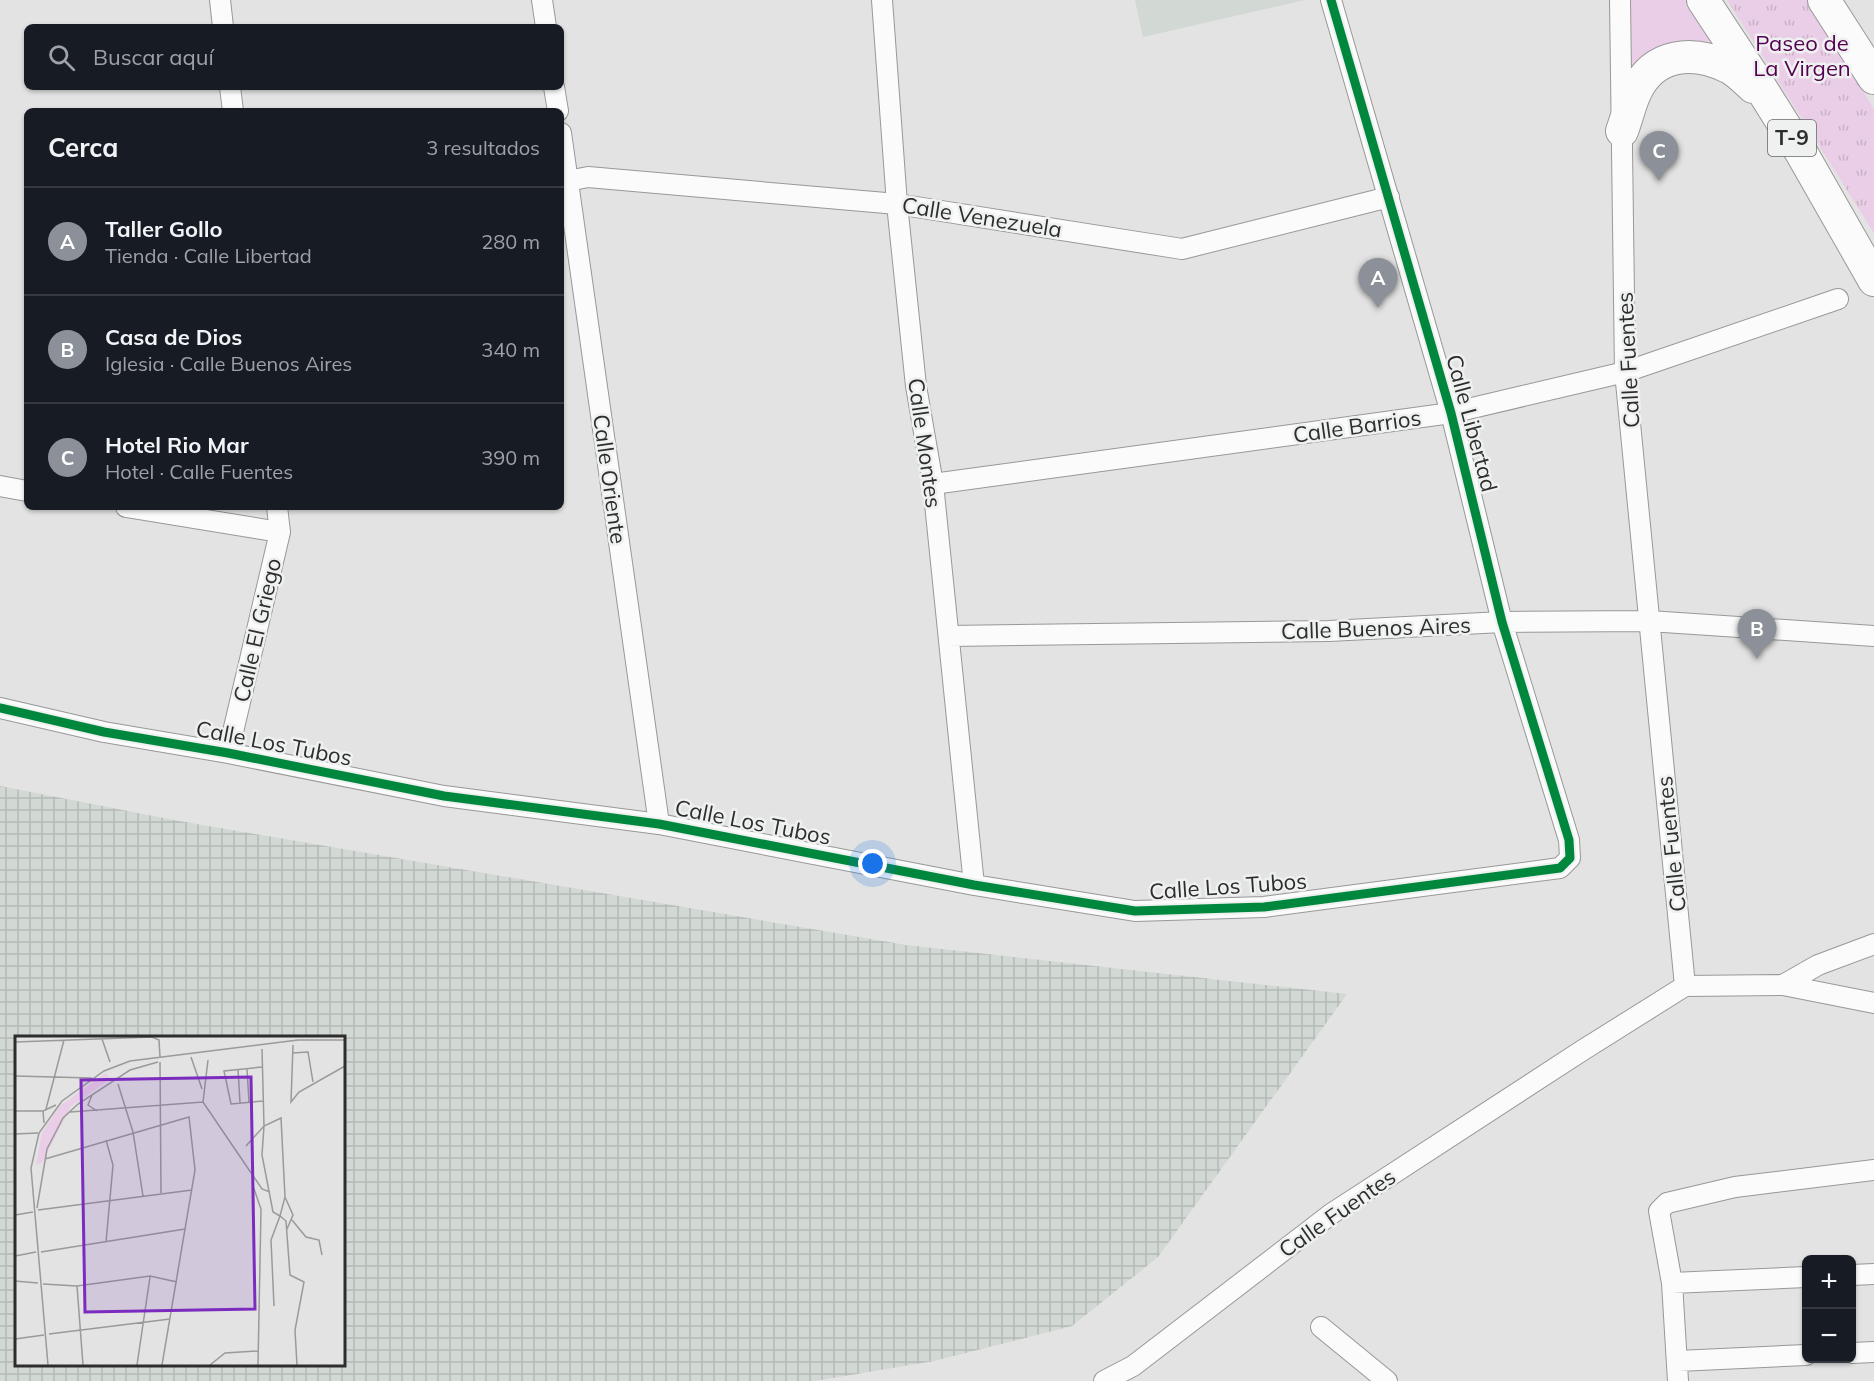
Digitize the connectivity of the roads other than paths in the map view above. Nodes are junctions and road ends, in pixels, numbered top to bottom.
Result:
1 (220, 0) edge
2 (542, 0) edge
3 (882, 0) edge
4 (1331, 0) edge
5 (1620, 0) edge
6 (1703, 0) edge
7 (1824, 0) edge
8 (223, 24) edge
9 (546, 24) edge
10 (1874, 78) edge
11 (230, 90) edge
12 (554, 90) edge
13 (1768, 100) junction
14 (232, 108) edge
15 (558, 108) edge
16 (1623, 131) junction
17 (564, 154) edge
18 (568, 181) junction
19 (1389, 197) junction
20 (897, 204) junction
21 (1838, 218) junction
22 (1874, 249) edge
23 (1874, 280) edge
24 (1839, 299) dead end
25 (1625, 372) junction
26 (1451, 413) junction
27 (933, 484) junction
28 (0, 486) edge
29 (24, 490) edge
30 (144, 510) edge
31 (278, 510) edge
32 (280, 532) junction
33 (1649, 621) junction
34 (1502, 622) junction
35 (949, 636) junction
36 (1874, 636) edge
37 (0, 708) edge
38 (228, 753) junction
39 (658, 824) junction
40 (1570, 858) joint
41 (974, 885) junction
42 (1874, 944) edge
43 (1783, 985) junction
44 (1685, 986) junction
45 (1874, 1003) edge
46 (1874, 1170) edge
47 (1874, 1274) edge
48 (1856, 1275) edge
49 (1802, 1277) edge
50 (1672, 1283) junction
51 (1321, 1326) dead end
52 (1874, 1352) edge
53 (1856, 1353) edge
54 (1802, 1355) edge
55 (1678, 1361) junction
56 (1104, 1381) edge
57 (1387, 1381) edge
58 (1678, 1381) edge

1 - 8 street
2 - 9 street
3 - 20 street, Calle Montes
4 - 19 street, Calle Libertad
5 - 16 street, Calle Fuentes
6 - 13 highway, T-9
7 - 10 highway
11 - 14 street
12 - 15 street
13 - 16 highway
13 - 21 highway, T-9
16 - 25 street, Calle Fuentes
17 - 18 street, Calle Oriente
18 - 20 street, Calle Venezuela
18 - 39 street, Calle Oriente
19 - 20 street, Calle Venezuela
19 - 26 street, Calle Libertad
20 - 27 street, Calle Montes
21 - 22 highway, T-9
21 - 23 highway, T-9
24 - 25 street, Calle Barrios
25 - 26 street, Calle Barrios
25 - 33 street, Calle Fuentes
26 - 27 street, Calle Barrios
26 - 34 street, Calle Libertad
27 - 35 street, Calle Montes
28 - 29 street
30 - 32 street
31 - 32 street, Calle El Griego
32 - 38 street, Calle El Griego
33 - 34 street, Calle Buenos Aires
33 - 36 street, Calle Buenos Aires
33 - 44 street, Calle Fuentes
34 - 35 street, Calle Buenos Aires
34 - 40 street, Calle Libertad
35 - 41 street, Calle Montes
37 - 38 street, Calle Los Tubos
38 - 39 street, Calle Los Tubos
39 - 41 street, Calle Los Tubos
40 - 41 street, Calle Los Tubos
42 - 43 street
43 - 44 street
43 - 45 street
44 - 56 street, Calle Fuentes
46 - 50 street
47 - 48 street
49 - 50 street
50 - 55 street
51 - 57 street
52 - 53 street
54 - 55 street
55 - 58 street

